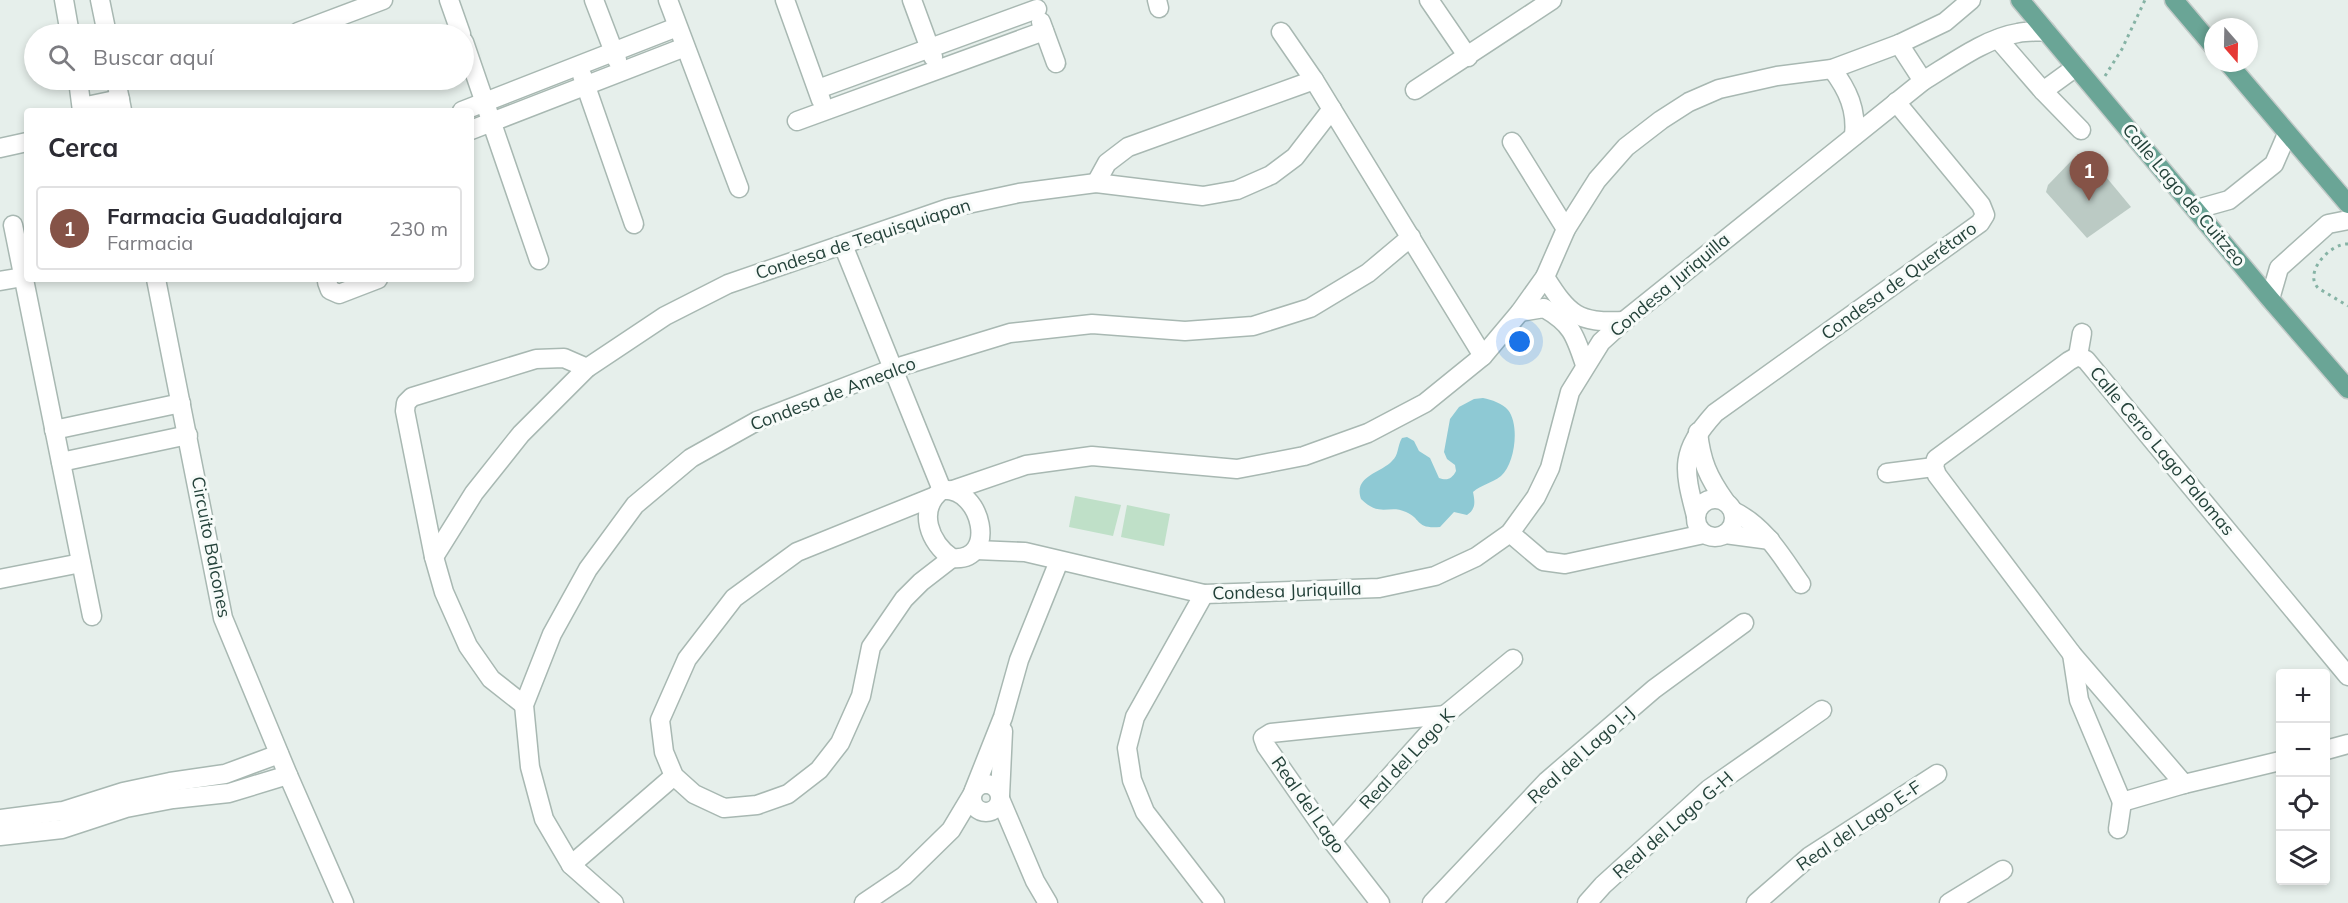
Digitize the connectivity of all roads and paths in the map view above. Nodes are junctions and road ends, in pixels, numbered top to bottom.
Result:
1 (64, 0) edge
2 (100, 0) edge
3 (383, 0) edge
4 (448, 0) edge
5 (594, 0) edge
6 (668, 0) edge
7 (785, 0) edge
8 (912, 0) edge
9 (1429, 0) edge
10 (1552, 0) edge
11 (1971, 0) edge
12 (2020, 0) edge
13 (2145, 0) edge
14 (2174, 0) edge
15 (1035, 4) edge
16 (68, 24) edge
17 (105, 24) edge
18 (319, 24) edge
19 (457, 24) edge
20 (677, 27) junction
21 (1044, 32) junction
22 (1281, 32) dead end
23 (2046, 32) junction
24 (2204, 35) edge
25 (1998, 39) junction
26 (1899, 44) junction
27 (685, 47) junction
28 (930, 47) junction
29 (613, 51) junction
30 (1468, 57) junction
31 (1056, 63) dead end
32 (578, 65) junction
33 (2076, 67) junction
34 (1832, 69) junction
35 (938, 70) junction
36 (474, 71) edge
37 (621, 72) junction
38 (2235, 72) edge
39 (1314, 80) junction
40 (1923, 81) junction
41 (585, 85) junction
42 (818, 89) junction
43 (79, 90) edge
44 (118, 90) edge
45 (1415, 90) dead end
46 (2096, 90) junction
47 (2043, 91) junction
48 (485, 102) junction
49 (1896, 102) junction
50 (121, 105) edge
51 (82, 108) edge
52 (92, 108) edge
53 (470, 108) edge
54 (1332, 109) junction
55 (825, 111) junction
56 (797, 121) dead end
57 (492, 122) junction
58 (474, 129) edge
59 (2081, 130) dead end
60 (2287, 134) junction
61 (1854, 136) junction
62 (1512, 142) dead end
63 (24, 143) edge
64 (0, 148) edge
65 (1096, 183) junction
66 (739, 188) dead end
67 (2348, 204) edge
68 (2197, 209) junction
69 (2348, 220) edge
70 (634, 224) dead end
71 (13, 225) dead end
72 (1566, 229) junction
73 (1410, 237) junction
74 (2348, 244) edge
75 (843, 245) junction
76 (539, 260) dead end
77 (23, 277) junction
78 (1545, 277) junction
79 (0, 281) edge
80 (24, 282) edge
81 (24, 282) edge
82 (157, 282) edge
83 (329, 282) edge
84 (370, 282) edge
85 (2270, 299) junction
86 (2348, 306) edge
87 (1520, 312) junction
88 (1624, 321) junction
89 (2082, 333) dead end
90 (1483, 356) junction
91 (2078, 356) junction
92 (1585, 365) junction
93 (587, 368) junction
94 (892, 369) junction
95 (2348, 388) edge
96 (181, 403) junction
97 (92, 422) junction
98 (54, 430) junction
99 (1698, 432) junction
100 (188, 435) junction
101 (98, 454) junction
102 (62, 462) junction
103 (1934, 467) junction
104 (1887, 473) dead end
105 (942, 493) junction
106 (1729, 506) junction
107 (1695, 516) junction
108 (1510, 533) junction
109 (1704, 534) junction
110 (1725, 534) junction
111 (1770, 540) junction
112 (976, 550) junction
113 (434, 557) junction
114 (952, 558) junction
115 (1059, 561) junction
116 (81, 563) junction
117 (0, 579) edge
118 (1801, 584) dead end
119 (1204, 594) junction
120 (92, 616) dead end
121 (1744, 622) dead end
122 (2072, 654) junction
123 (1514, 659) dead end
124 (2348, 676) edge
125 (524, 705) junction
126 (1822, 710) dead end
127 (1445, 715) junction
128 (1003, 717) junction
129 (2348, 744) edge
130 (2330, 749) edge
131 (279, 754) junction
132 (2276, 761) edge
133 (1936, 774) dead end
134 (288, 776) junction
135 (674, 776) junction
136 (2184, 784) junction
137 (973, 793) junction
138 (2122, 802) junction
139 (995, 805) junction
140 (94, 810) junction
141 (0, 819) edge
142 (2118, 829) dead end
143 (951, 830) junction
144 (0, 836) edge
145 (1332, 841) junction
146 (571, 865) junction
147 (2003, 870) dead end
148 (344, 903) edge
149 (614, 903) edge
150 (864, 903) edge
151 (1048, 903) edge
152 (1215, 903) edge
153 (1380, 903) edge
154 (1432, 903) edge
155 (1587, 903) edge
156 (1756, 903) edge
157 (1949, 903) edge

1 - 16 street
2 - 17 street
3 - 18 street
4 - 19 street
5 - 29 street
6 - 20 street
7 - 42 street
8 - 28 street
9 - 30 street
10 - 30 street
11 - 26 street, Condesa Juriquilla
12 - 23 main road, Calle Lago de Cuitzeo
13 - 46 path
14 - 24 main road
15 - 21 street
15 - 28 street
20 - 27 street
20 - 29 street
21 - 31 street
21 - 35 street
22 - 39 street
23 - 25 street, Condesa Juriquilla
23 - 33 main road, Calle Lago de Cuitzeo
25 - 40 street, Condesa Juriquilla
25 - 47 street
26 - 34 street, Condesa Juriquilla
26 - 40 street
27 - 37 street
27 - 66 street
28 - 35 street
28 - 42 street
29 - 32 street
29 - 37 street
30 - 45 street
32 - 41 street
32 - 48 street
33 - 46 main road, Calle Lago de Cuitzeo
33 - 47 street
34 - 61 street
34 - 72 street, Condesa Juriquilla
35 - 55 street
36 - 48 street
37 - 41 street
38 - 60 main road
39 - 54 street
39 - 65 street
40 - 49 street, Condesa Juriquilla
41 - 57 street
41 - 70 street
42 - 55 street
43 - 51 street
44 - 50 street
46 - 68 main road, Calle Lago de Cuitzeo
47 - 59 street
48 - 53 street
48 - 57 street
49 - 61 street, Condesa Juriquilla
49 - 99 street, Condesa de Querétaro
50 - 52 street
54 - 65 street, Condesa de Tequisquiapan
54 - 73 street
55 - 56 street
57 - 58 street
57 - 76 street
60 - 67 main road
60 - 68 street
61 - 88 street, Condesa Juriquilla
62 - 72 street
63 - 64 street
65 - 75 street, Condesa de Tequisquiapan
68 - 85 main road, Calle Lago de Cuitzeo
69 - 85 street
71 - 77 street
72 - 78 street, Condesa Juriquilla
73 - 90 street
73 - 94 street, Condesa de Amealco
74 - 86 path
75 - 93 street, Condesa de Tequisquiapan
75 - 94 street
77 - 79 street
77 - 81 street
78 - 87 street, Condesa Juriquilla
78 - 88 street
80 - 98 street
82 - 96 street, Circuito Balcones
83 - 84 street
85 - 95 main road, Calle Lago de Cuitzeo
87 - 90 street, Condesa Juriquilla
87 - 92 street
88 - 92 street, Condesa Juriquilla
89 - 91 street
90 - 105 street, Condesa Juriquilla
91 - 103 street, Calle Cerro Lago Palomas
91 - 124 street, Calle Cerro Lago Palomas
92 - 108 street, Condesa Juriquilla
93 - 113 street, Condesa de Tequisquiapan
93 - 113 street
94 - 105 street
94 - 125 street, Condesa de Amealco
96 - 97 street
96 - 100 street, Circuito Balcones
97 - 98 street
97 - 101 street
98 - 102 street
99 - 106 street
99 - 107 street, Condesa de Querétaro
100 - 101 street
100 - 131 street, Circuito Balcones
101 - 102 street
102 - 116 street
103 - 104 street
103 - 122 street
105 - 112 street
105 - 114 street
105 - 135 street, Condesa Juriquilla
106 - 107 street
106 - 110 street
106 - 111 street
107 - 109 street
108 - 109 street
108 - 119 street, Condesa Juriquilla
109 - 110 street
110 - 111 street
111 - 118 street
112 - 114 street, Condesa Juriquilla
112 - 115 street, Condesa Juriquilla
113 - 125 street
114 - 135 street, Condesa Juriquilla
115 - 119 street, Condesa Juriquilla
115 - 128 street
116 - 117 street
116 - 120 street
119 - 152 street
121 - 154 street, Real del Lago I-J
122 - 136 street
122 - 138 street
123 - 127 street, Real del Lago K
125 - 146 street, Condesa de Amealco
126 - 155 street, Real del Lago G-H
127 - 145 street, Real del Lago K
127 - 145 street, Real del Lago
128 - 137 street
128 - 139 street
129 - 130 street
131 - 134 street, Circuito Balcones
131 - 140 street
132 - 136 street
133 - 156 street, Real del Lago E-F
134 - 140 street
134 - 148 street, Circuito Balcones
135 - 146 street
136 - 138 street
137 - 139 street
137 - 139 street
137 - 143 street
138 - 142 street
139 - 143 street
139 - 151 street
140 - 141 street
140 - 144 street
143 - 150 street
145 - 153 street, Real del Lago
146 - 149 street, Condesa de Amealco
147 - 157 street

